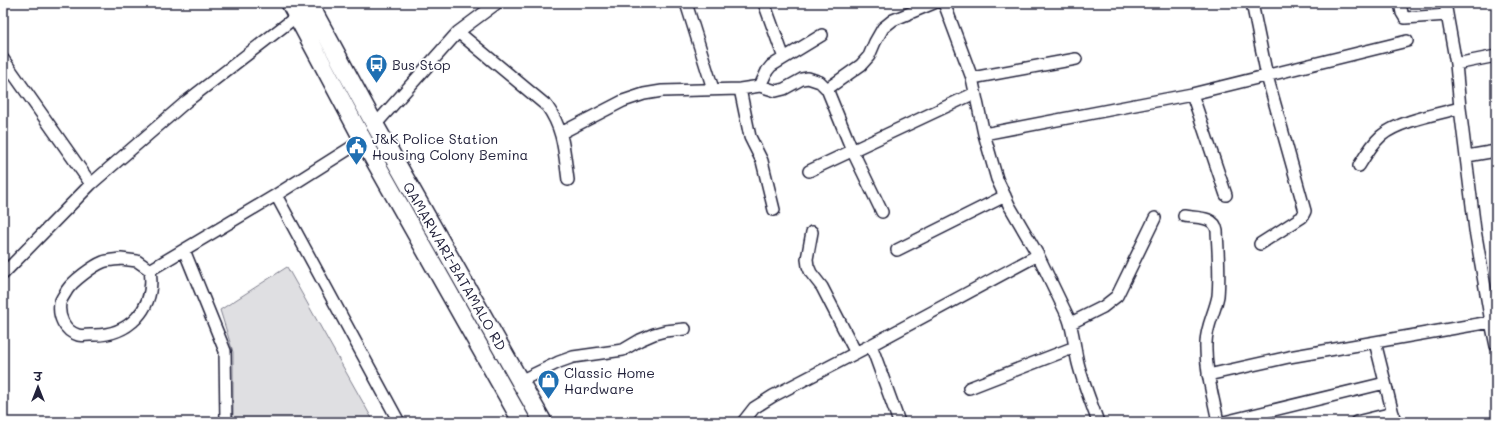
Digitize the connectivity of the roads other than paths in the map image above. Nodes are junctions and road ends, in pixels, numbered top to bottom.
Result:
1 (309, 3) edge
2 (497, 3) edge
3 (686, 3) edge
4 (764, 3) edge
5 (934, 3) edge
6 (944, 3) edge
7 (1252, 3) edge
8 (1400, 3) edge
9 (1445, 3) edge
10 (293, 10) edge
11 (1447, 15) junction
12 (458, 32) junction
13 (822, 35) dead end
14 (1407, 41) dead end
15 (1496, 56) edge
16 (784, 58) junction
17 (3, 59) edge
18 (1076, 59) dead end
19 (1456, 64) junction
20 (1267, 76) junction
21 (972, 78) junction
22 (760, 86) junction
23 (713, 89) junction
24 (740, 89) junction
25 (827, 89) junction
26 (975, 93) junction
27 (1192, 94) junction
28 (1460, 108) junction
29 (375, 125) junction
30 (561, 133) junction
31 (984, 134) junction
32 (363, 140) junction
33 (852, 150) junction
34 (1496, 151) edge
35 (1467, 156) junction
36 (1359, 166) dead end
37 (809, 171) dead end
38 (568, 180) dead end
39 (90, 184) junction
40 (276, 195) junction
41 (1226, 195) dead end
42 (1005, 196) junction
43 (774, 210) dead end
44 (882, 212) dead end
45 (1184, 216) dead end
46 (1156, 218) dead end
47 (812, 232) dead end
48 (1260, 244) dead end
49 (184, 250) junction
50 (897, 250) dead end
51 (1038, 255) junction
52 (150, 270) junction
53 (3, 274) edge
54 (1493, 322) edge
55 (1071, 323) junction
56 (685, 329) dead end
57 (1375, 342) junction
58 (871, 345) junction
59 (1496, 346) edge
60 (1075, 347) junction
61 (856, 353) junction
62 (1208, 375) junction
63 (520, 381) junction
64 (1385, 383) junction
65 (969, 388) dead end
66 (1394, 418) edge
67 (226, 422) edge
68 (399, 422) edge
69 (522, 422) edge
70 (543, 422) edge
71 (743, 422) edge
72 (899, 422) edge
73 (1098, 422) edge
74 (1218, 422) edge
75 (1224, 422) edge
76 (1356, 422) edge

1 - 29 main road, QAMARWARI-BATAMALO RD
2 - 12 street
3 - 23 street
4 - 16 street
5 - 25 street
6 - 21 street
7 - 20 street
8 - 11 street
9 - 11 street
10 - 32 main road, QAMARWARI-BATAMALO RD
10 - 39 street
11 - 19 street
12 - 29 street
12 - 30 street
13 - 16 street
14 - 20 street
15 - 19 street
16 - 22 street
17 - 39 street
18 - 21 street
19 - 28 street
20 - 27 street
20 - 48 street
21 - 26 street
22 - 24 street
22 - 25 street
23 - 24 street
23 - 30 street
24 - 43 street
25 - 33 street
26 - 31 street
26 - 33 street
27 - 31 street
27 - 41 street
28 - 35 street
28 - 36 street
29 - 63 main road, QAMARWARI-BATAMALO RD
30 - 38 street
31 - 42 street
32 - 40 street
32 - 69 main road, QAMARWARI-BATAMALO RD
33 - 37 street
33 - 44 street
34 - 35 street
35 - 54 street
39 - 53 street
40 - 49 street
40 - 68 street
42 - 50 street
42 - 51 street
45 - 62 street
46 - 55 street
47 - 61 street
49 - 52 street
49 - 67 street
51 - 55 street
51 - 58 street
52 - 52 street
54 - 57 street
54 - 59 street
55 - 60 street
56 - 63 street
57 - 62 street
57 - 64 street
58 - 61 street
58 - 72 street
60 - 65 street
60 - 73 street
61 - 71 street
62 - 74 street
63 - 70 main road, QAMARWARI-BATAMALO RD
64 - 66 street
64 - 75 street
66 - 76 street

